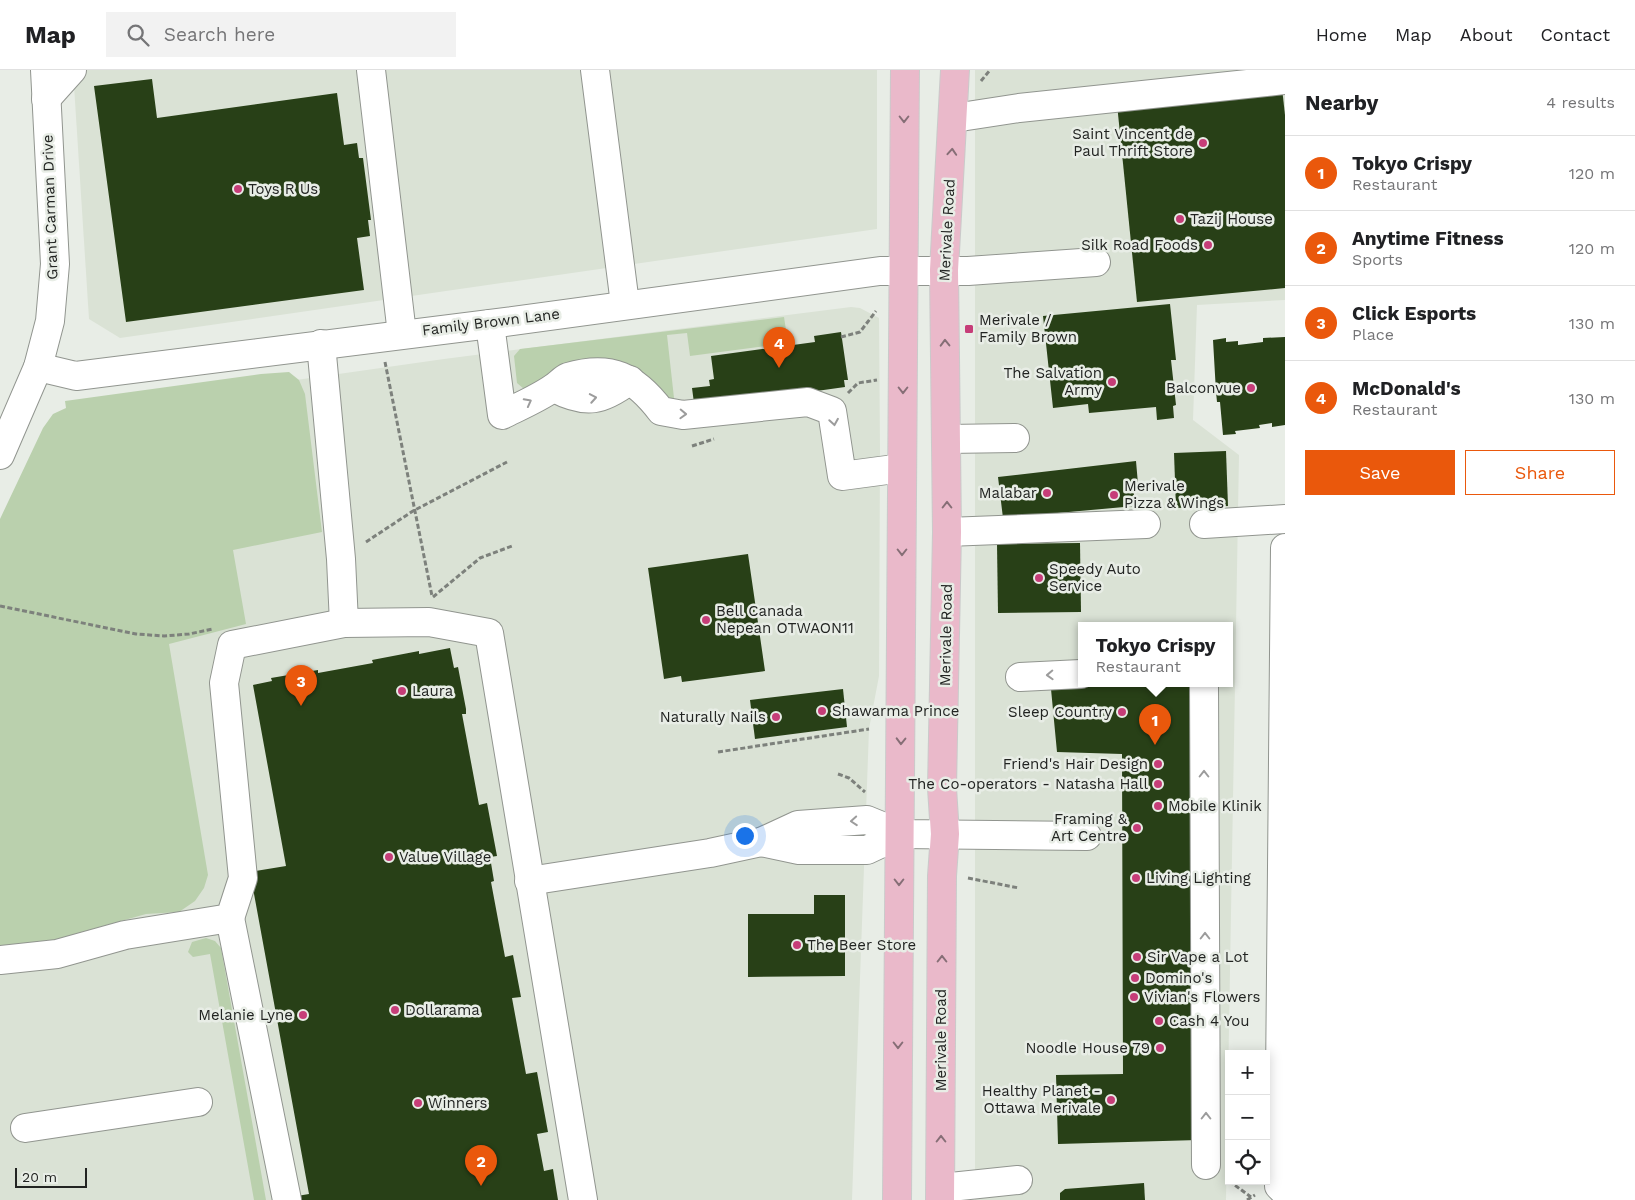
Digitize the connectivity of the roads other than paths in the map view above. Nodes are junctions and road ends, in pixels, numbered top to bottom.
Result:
1 (45, 70) edge
2 (72, 70) edge
3 (371, 70) edge
4 (595, 70) edge
5 (905, 70) edge
6 (955, 70) edge
7 (1285, 80) edge
8 (46, 98) junction
9 (954, 118) junction
10 (1096, 262) dead end
11 (944, 270) junction
12 (904, 271) junction
13 (625, 304) junction
14 (490, 324) junction
15 (391, 335) junction
16 (321, 344) junction
17 (38, 367) junction
18 (1015, 438) dead end
19 (947, 439) junction
20 (0, 455) edge
21 (902, 468) junction
22 (1285, 519) edge
23 (1146, 524) dead end
24 (1204, 524) dead end
25 (947, 532) junction
26 (1285, 548) edge
27 (344, 623) junction
28 (1078, 674) edge
29 (1020, 677) dead end
30 (1204, 687) edge
31 (1283, 821) edge
32 (901, 834) junction
33 (945, 834) junction
34 (1087, 836) dead end
35 (529, 881) junction
36 (230, 918) junction
37 (0, 960) edge
38 (198, 1102) dead end
39 (25, 1128) dead end
40 (1206, 1165) dead end
41 (1018, 1180) dead end
42 (1285, 1192) edge
43 (941, 1194) edge
44 (287, 1200) edge
45 (583, 1200) edge
46 (897, 1200) edge

1 - 8 street, Grant Carman Drive
2 - 8 street
3 - 15 street
4 - 13 street
5 -> 12 main road
6 - 9 main road, Merivale Road
7 - 9 street
8 - 17 street, Grant Carman Drive
11 -> 9 main road, Merivale Road
10 - 11 street, Family Brown Lane
11 - 12 street, Family Brown Lane
19 -> 11 main road, Merivale Road
12 - 13 street, Family Brown Lane
12 -> 21 main road
13 - 14 street, Family Brown Lane
14 - 15 street, Family Brown Lane
14 -> 21 street
15 - 16 street, Family Brown Lane
16 - 17 street, Family Brown Lane
16 - 27 street
17 - 20 street, Grant Carman Drive
18 - 19 street
25 -> 19 main road, Merivale Road
21 -> 32 main road
22 - 24 street
23 - 25 street
25 - 33 main road, Merivale Road
26 - 31 street
27 - 35 street
27 - 36 street
28 -> 29 street
40 -> 30 street
31 - 42 street
32 - 33 street
32 - 35 street
32 -> 46 main road
33 - 34 street
43 -> 33 main road, Merivale Road
35 - 45 street
36 - 37 street
36 - 44 street
38 - 39 street
41 - 43 street

